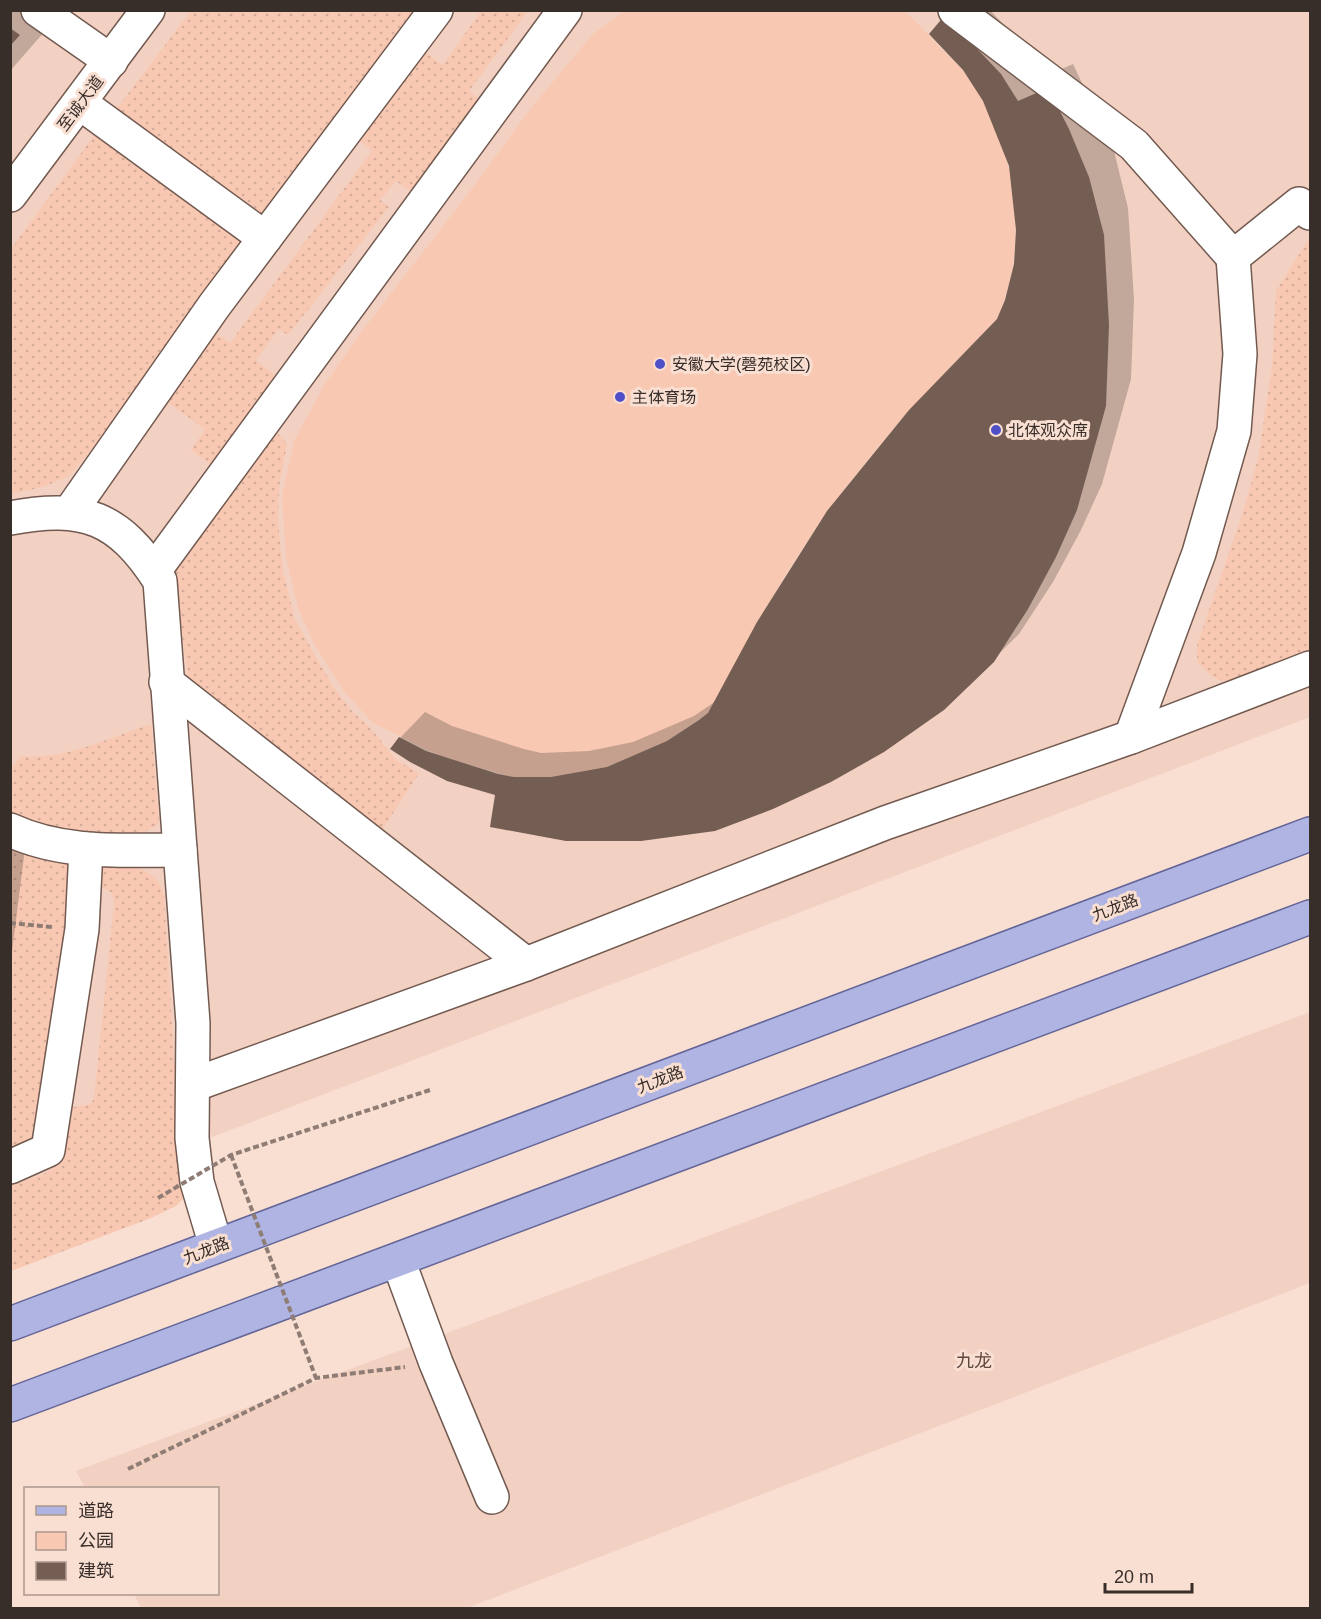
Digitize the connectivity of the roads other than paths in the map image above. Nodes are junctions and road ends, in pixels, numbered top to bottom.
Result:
1 (38, 10) edge
2 (148, 10) edge
3 (436, 10) edge
4 (565, 10) edge
5 (956, 10) edge
6 (111, 61) junction
7 (80, 104) junction
8 (10, 195) edge
9 (1307, 202) edge
10 (265, 238) junction
11 (1233, 257) junction
12 (70, 512) junction
13 (10, 518) edge
14 (154, 571) junction
15 (1311, 668) edge
16 (166, 682) junction
17 (1131, 737) junction
18 (10, 830) edge
19 (1311, 834) edge
20 (86, 849) junction
21 (180, 850) junction
22 (1311, 917) edge
23 (526, 964) junction
24 (192, 1085) junction
25 (10, 1167) edge
26 (216, 1246) junction
27 (398, 1260) junction
28 (10, 1324) edge
29 (10, 1405) edge
30 (492, 1497) dead end

1 - 6 street
2 - 6 street, 至诚大道
3 - 10 street
4 - 14 street
5 - 11 street
6 - 7 street, 至诚大道
7 - 8 street, 至诚大道
7 - 10 street
9 - 11 street
10 - 12 street
11 - 17 street
12 - 13 street
12 - 14 street
14 - 16 street
15 - 17 street
16 - 21 street
16 - 23 street
17 - 23 street
18 - 20 street
19 - 26 main road, 九龙路
20 - 21 street
20 - 25 street
21 - 24 street
22 - 27 main road
23 - 24 street
24 - 26 street
26 - 28 main road, 九龙路
27 - 29 main road
27 - 30 street

